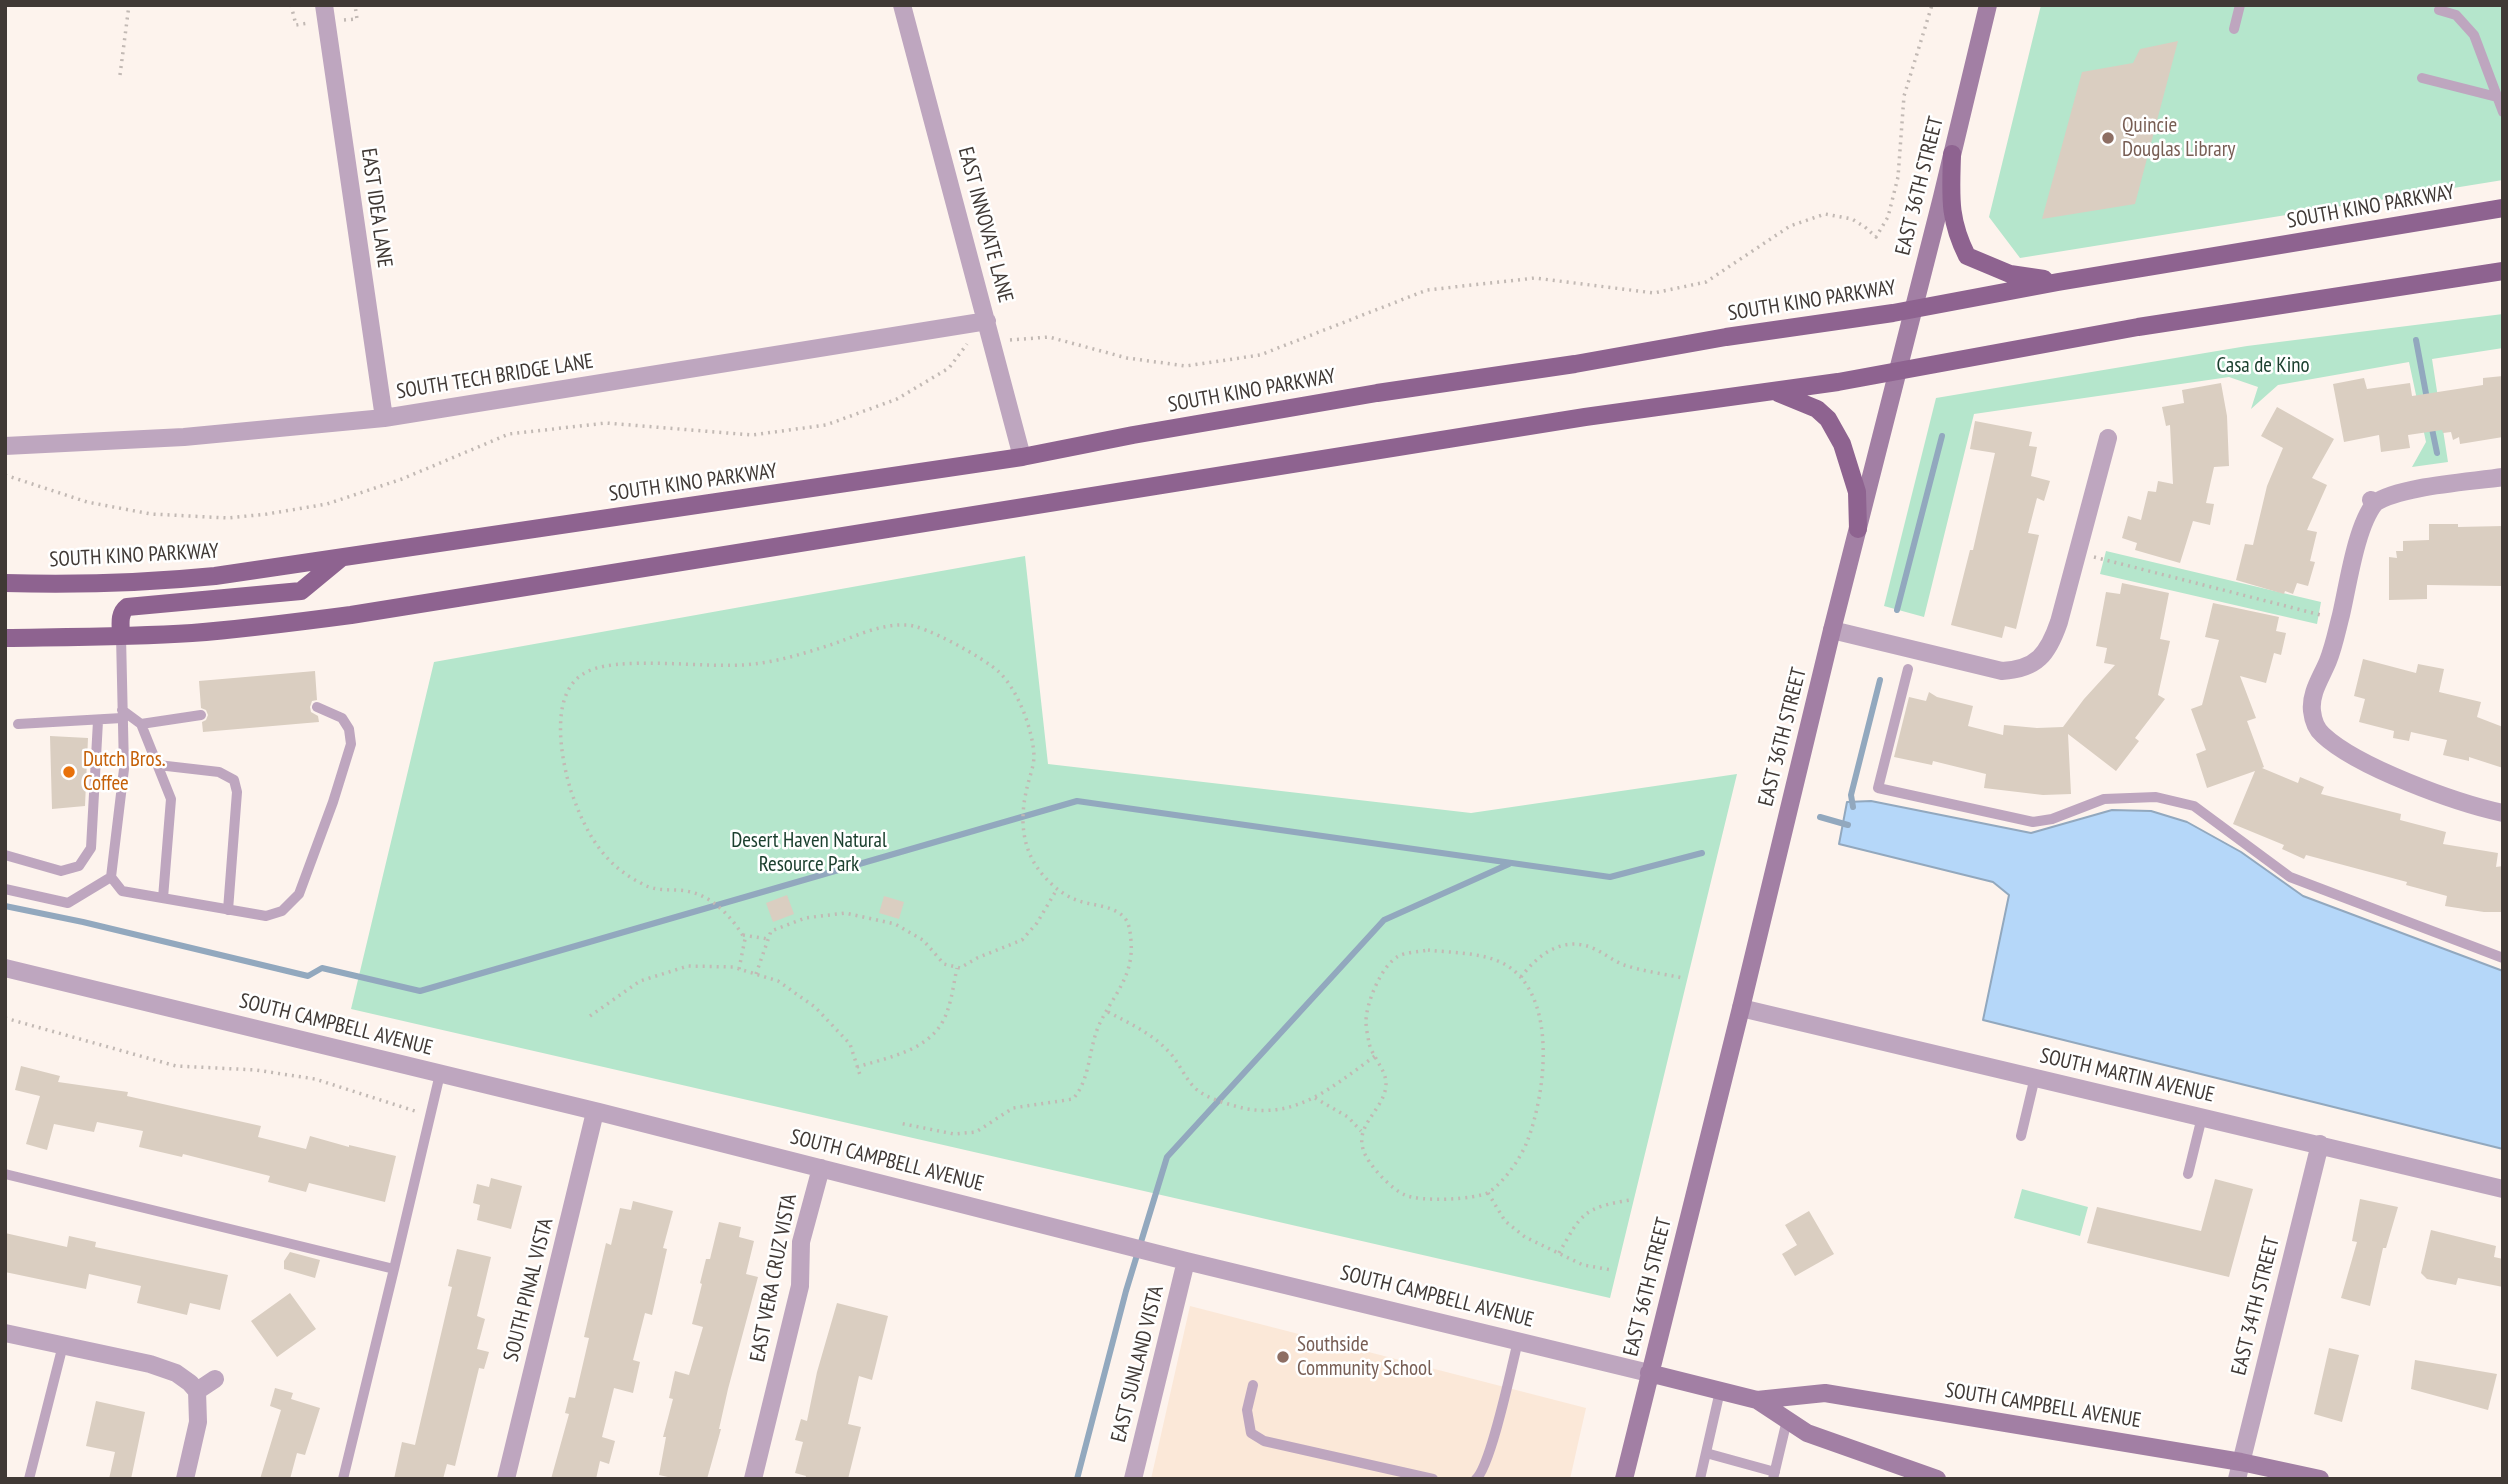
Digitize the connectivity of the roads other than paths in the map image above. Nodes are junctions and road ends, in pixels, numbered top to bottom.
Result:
1 (324, 5) edge
2 (902, 5) edge
3 (1987, 5) edge
4 (2240, 5) edge
5 (2439, 10) dead end
6 (2234, 29) dead end
7 (2422, 78) dead end
8 (2497, 97) junction
9 (2503, 112) edge
10 (1952, 154) junction
11 (2503, 208) edge
12 (2503, 271) edge
13 (2058, 282) junction
14 (1913, 309) junction
15 (987, 321) junction
16 (1898, 372) junction
17 (1771, 391) junction
18 (384, 418) junction
19 (2108, 439) dead end
20 (5, 446) edge
21 (1022, 457) junction
22 (2503, 477) edge
23 (1858, 529) junction
24 (341, 558) junction
25 (5, 583) edge
26 (1832, 630) junction
27 (121, 636) junction
28 (5, 638) edge
29 (1908, 669) dead end
30 (317, 707) dead end
31 (122, 714) junction
32 (201, 715) dead end
33 (98, 721) junction
34 (18, 724) dead end
35 (141, 724) junction
36 (158, 765) junction
37 (2503, 813) edge
38 (5, 855) edge
39 (111, 877) junction
40 (5, 890) edge
41 (163, 898) junction
42 (228, 910) junction
43 (2503, 958) edge
44 (5, 968) edge
45 (1741, 1008) junction
46 (440, 1074) junction
47 (2035, 1077) junction
48 (595, 1112) junction
49 (2202, 1117) junction
50 (2021, 1136) dead end
51 (2320, 1144) junction
52 (821, 1168) junction
53 (5, 1174) edge
54 (2189, 1174) dead end
55 (2503, 1189) edge
56 (1186, 1261) junction
57 (394, 1269) junction
58 (5, 1333) edge
59 (1518, 1341) junction
60 (63, 1345) junction
61 (1649, 1373) junction
62 (215, 1379) dead end
63 (1252, 1385) dead end
64 (197, 1391) junction
65 (1720, 1391) junction
66 (1757, 1399) junction
67 (1787, 1420) junction
68 (1706, 1453) junction
69 (2239, 1470) edge
70 (1774, 1475) edge
71 (29, 1479) edge
72 (185, 1479) edge
73 (343, 1479) edge
74 (506, 1479) edge
75 (752, 1479) edge
76 (1133, 1479) edge
77 (1433, 1479) edge
78 (1476, 1479) edge
79 (1624, 1479) edge
80 (1700, 1479) edge
81 (1937, 1479) edge
82 (2320, 1479) edge

1 - 18 street, EAST IDEA LANE
2 - 15 street, EAST INNOVATE LANE
3 - 10 main road, EAST 36TH STREET
4 - 6 lane
5 - 8 lane
7 - 8 lane
8 - 9 lane
10 - 13 main road
10 - 14 main road, EAST 36TH STREET
11 - 13 main road, SOUTH KINO PARKWAY
12 - 16 main road
13 - 14 main road, SOUTH KINO PARKWAY
14 - 16 main road, EAST 36TH STREET
14 - 21 main road, SOUTH KINO PARKWAY
15 - 18 street, SOUTH TECH BRIDGE LANE
15 - 21 street, EAST INNOVATE LANE
16 - 17 main road
16 - 23 main road, EAST 36TH STREET
17 - 23 main road
17 - 27 main road
18 - 20 street, SOUTH TECH BRIDGE LANE
19 - 26 street
21 - 24 main road, SOUTH KINO PARKWAY
22 - 37 street
23 - 26 main road, EAST 36TH STREET
24 - 25 main road, SOUTH KINO PARKWAY
24 - 27 main road
26 - 45 main road, EAST 36TH STREET
27 - 28 main road
27 - 31 lane
29 - 43 lane
30 - 42 lane
31 - 33 lane
31 - 35 lane
31 - 39 lane
32 - 35 lane
33 - 34 lane
33 - 38 lane
35 - 36 lane
36 - 41 lane
36 - 42 lane
39 - 40 lane
39 - 41 lane
41 - 42 lane
44 - 46 street, SOUTH CAMPBELL AVENUE
45 - 47 street, SOUTH MARTIN AVENUE
45 - 61 main road, EAST 36TH STREET
46 - 48 street, SOUTH CAMPBELL AVENUE
46 - 57 lane
47 - 49 street, SOUTH MARTIN AVENUE
47 - 50 lane
48 - 52 street, SOUTH CAMPBELL AVENUE
48 - 74 street, SOUTH PINAL VISTA
49 - 51 street, SOUTH MARTIN AVENUE
49 - 54 lane
51 - 55 street, SOUTH MARTIN AVENUE
51 - 69 street, EAST 34TH STREET
52 - 56 street, SOUTH CAMPBELL AVENUE
52 - 75 street, EAST VERA CRUZ VISTA
53 - 57 lane
56 - 59 street, SOUTH CAMPBELL AVENUE
56 - 76 street, EAST SUNLAND VISTA
57 - 73 lane
58 - 60 street
59 - 61 street, SOUTH CAMPBELL AVENUE
59 - 78 lane
60 - 64 street
60 - 71 lane
61 - 65 main road, SOUTH CAMPBELL AVENUE
61 - 79 main road, EAST 36TH STREET
62 - 64 street
63 - 77 lane
64 - 72 street
65 - 66 main road, SOUTH CAMPBELL AVENUE
65 - 68 lane
66 - 67 main road, SOUTH CAMPBELL AVENUE
66 - 69 main road, SOUTH CAMPBELL AVENUE
67 - 70 lane
67 - 81 main road, SOUTH CAMPBELL AVENUE
68 - 70 lane
68 - 80 lane
69 - 82 main road, SOUTH CAMPBELL AVENUE

